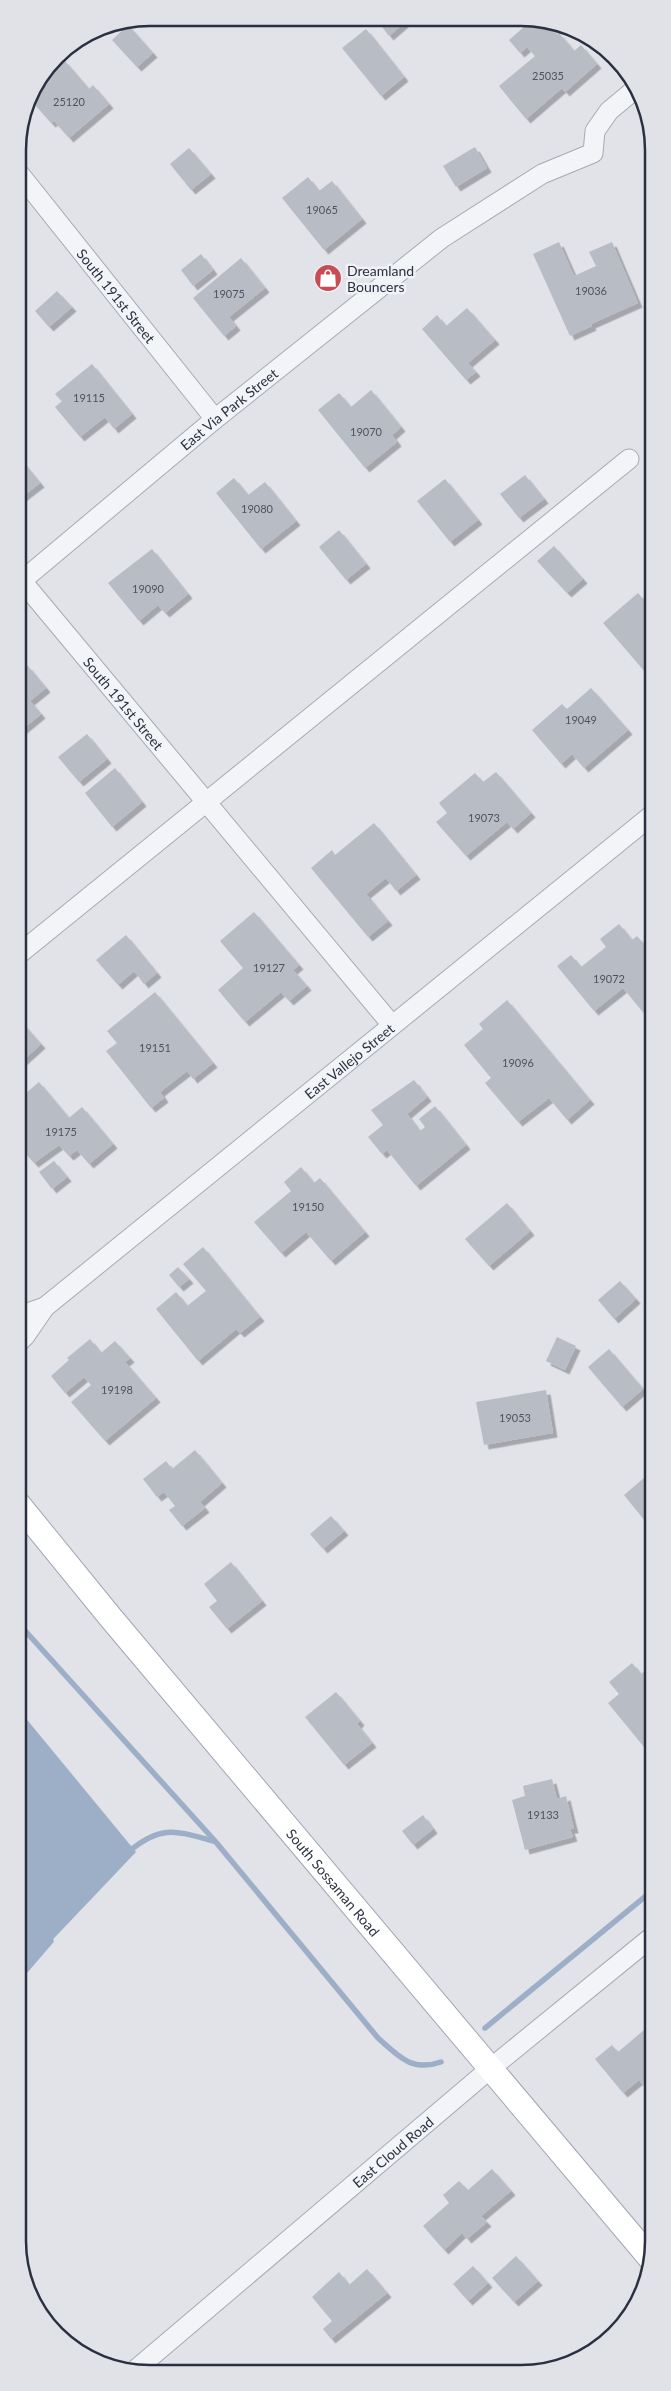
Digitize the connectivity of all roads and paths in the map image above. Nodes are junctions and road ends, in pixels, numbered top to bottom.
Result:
1 (631, 93) edge
2 (27, 183) edge
3 (215, 419) junction
4 (629, 459) dead end
5 (27, 577) edge
6 (27, 591) edge
7 (207, 801) junction
8 (645, 821) edge
9 (27, 948) edge
10 (392, 1025) junction
11 (45, 1307) junction
12 (26, 1313) edge
13 (26, 1334) edge
14 (26, 1514) edge
15 (644, 1943) edge
16 (491, 2068) junction
17 (644, 2250) edge
18 (142, 2364) edge

1 - 3 street, East Via Park Street
2 - 3 street, South 191st Street
3 - 5 street, East Via Park Street
4 - 7 street
6 - 7 street, South 191st Street
7 - 9 street
7 - 10 street, South 191st Street
8 - 10 street, East Vallejo Street
10 - 11 street, East Vallejo Street
11 - 12 street, East Vallejo Street
11 - 13 street, East Vallejo Street
14 - 16 main road, South Sossaman Road
15 - 16 street, East Cloud Road
16 - 17 main road, South Sossaman Road
16 - 18 street, East Cloud Road

